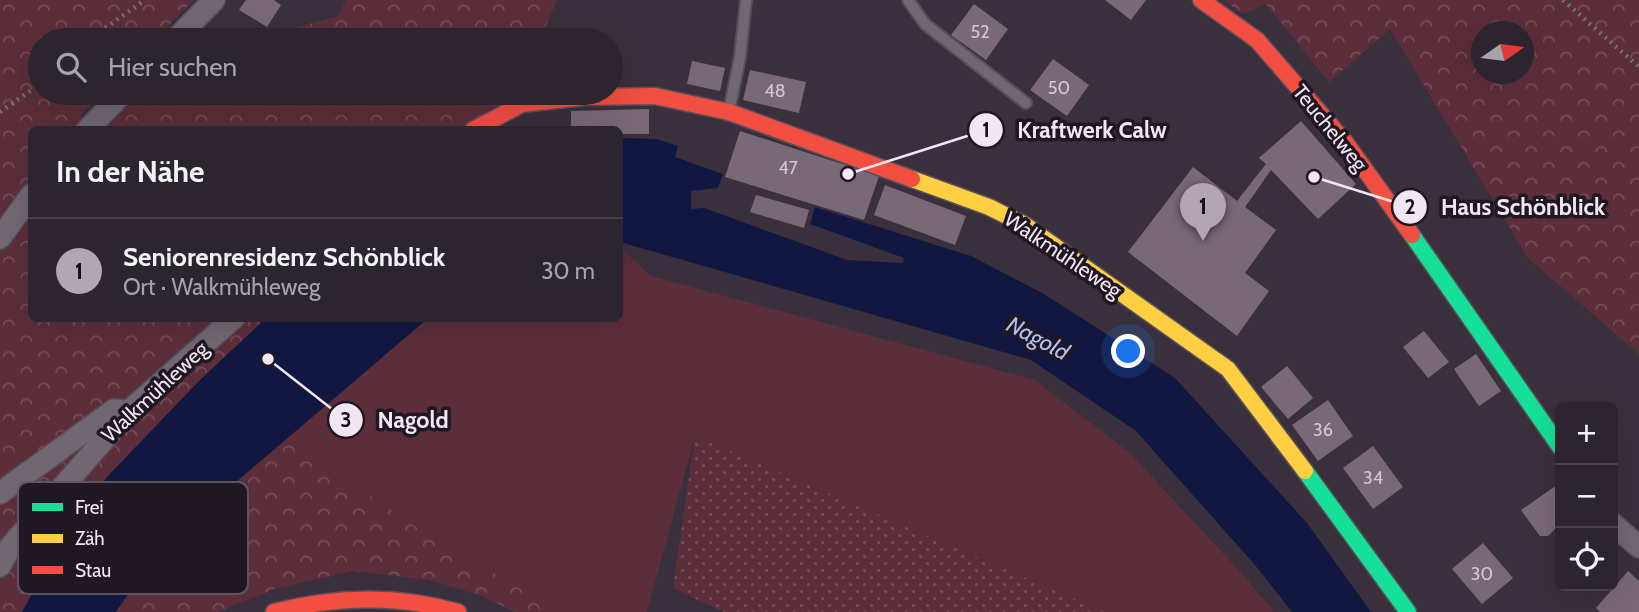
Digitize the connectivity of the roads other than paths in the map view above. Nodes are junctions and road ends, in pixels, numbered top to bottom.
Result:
1 (214, 0) edge
2 (746, 0) edge
3 (908, 0) edge
4 (1201, 0) edge
5 (187, 28) edge
6 (623, 96) edge
7 (1026, 103) dead end
8 (111, 105) edge
9 (520, 105) edge
10 (729, 113) junction
11 (91, 126) edge
12 (481, 126) edge
13 (28, 200) edge
14 (0, 238) edge
15 (229, 322) edge
16 (129, 411) junction
17 (1555, 440) edge
18 (67, 482) edge
19 (0, 493) edge
20 (1618, 528) edge
21 (18, 538) edge
22 (1639, 547) edge
23 (0, 566) edge
24 (274, 612) edge
25 (458, 612) edge
26 (1408, 612) edge

1 - 5 street
2 - 10 lane
3 - 7 lane
4 - 17 street, Teuchelweg
6 - 10 street, Walkmühleweg
8 - 11 street
9 - 12 street, Walkmühleweg
10 - 26 street, Walkmühleweg
13 - 14 street
15 - 16 street, Walkmühleweg
16 - 18 street, Walkmühleweg
16 - 19 street
20 - 22 street
21 - 23 street, Walkmühleweg
24 - 25 street

